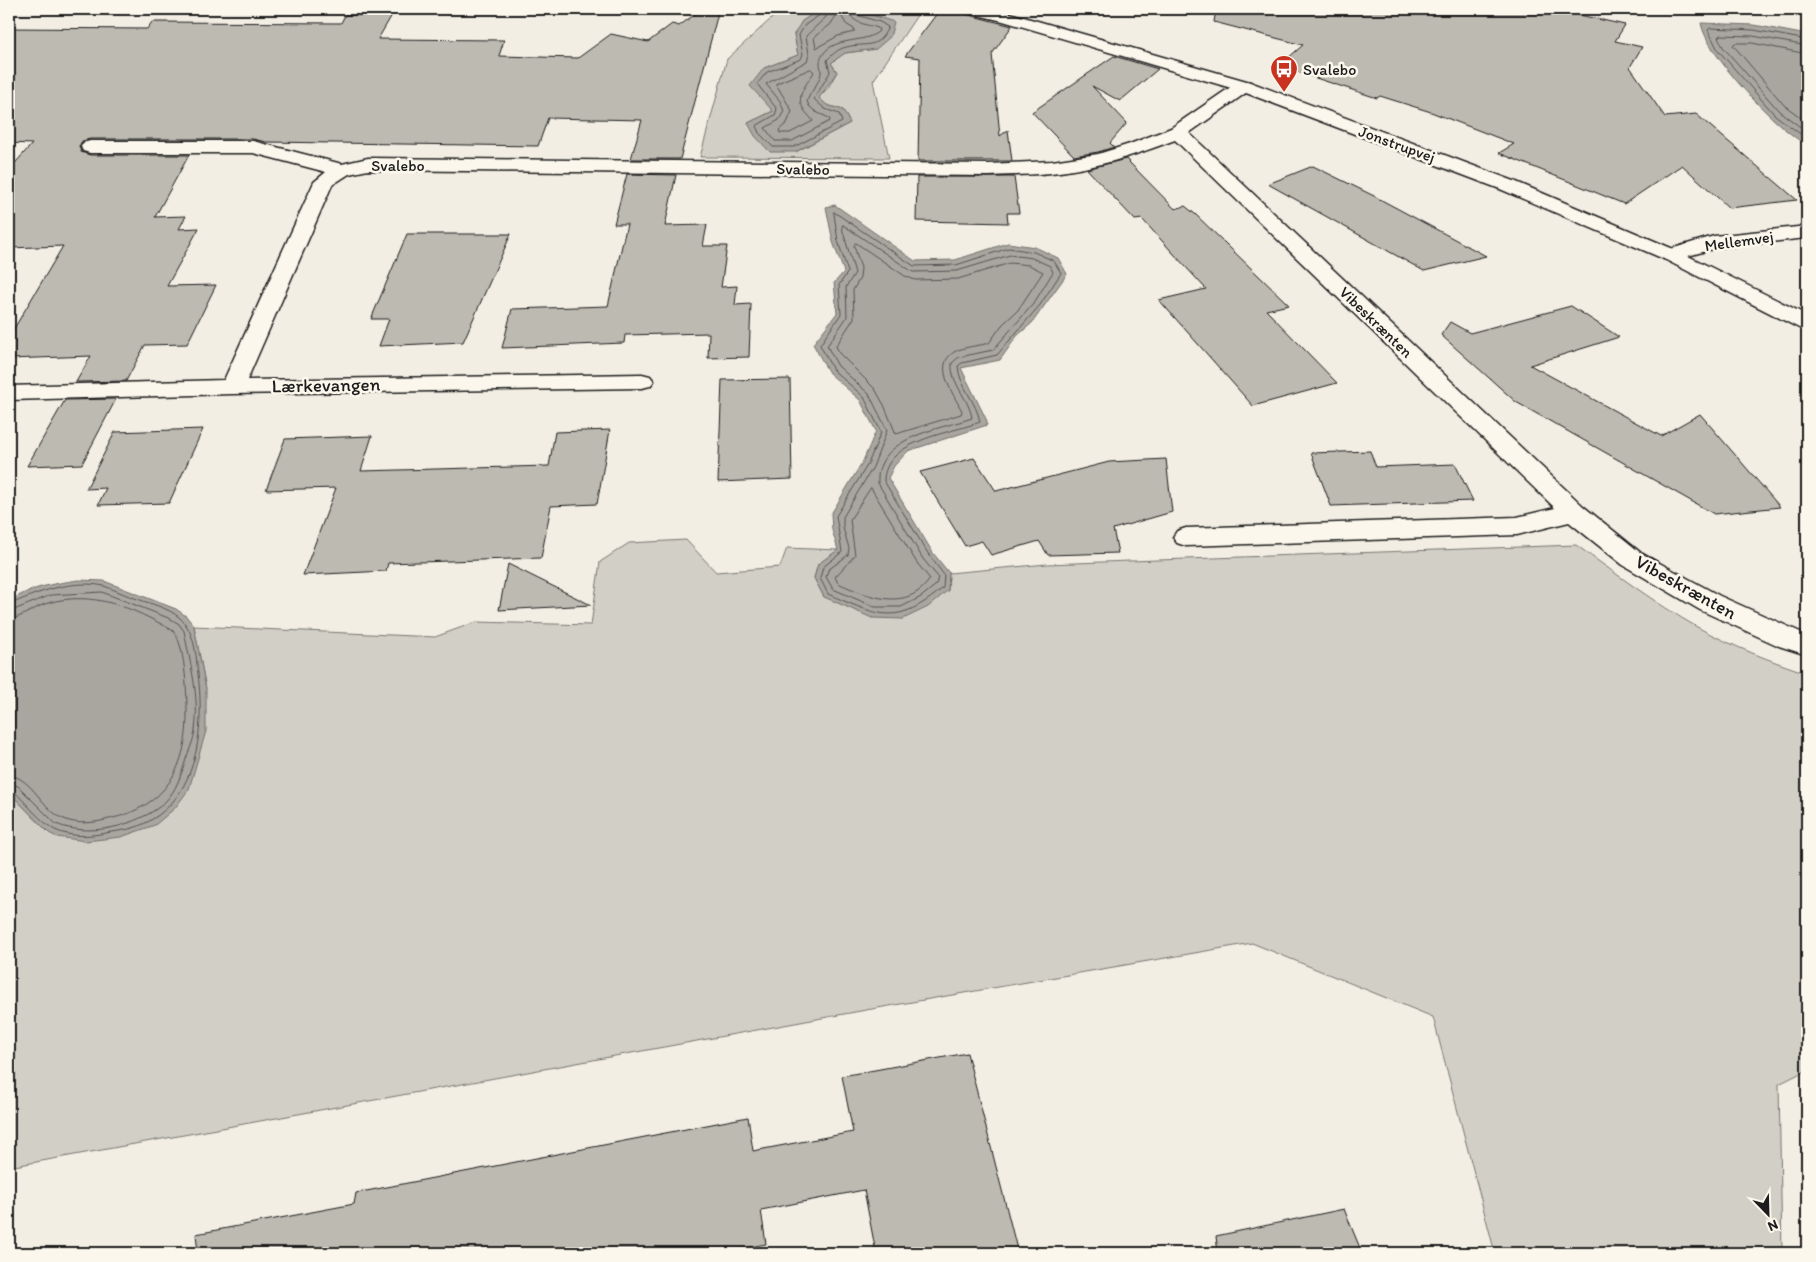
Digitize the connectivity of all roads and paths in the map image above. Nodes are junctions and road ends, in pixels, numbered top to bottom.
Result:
1 (971, 9) edge
2 (1244, 86) junction
3 (1178, 132) junction
4 (90, 147) dead end
5 (342, 170) junction
6 (1807, 232) edge
7 (1671, 255) junction
8 (1807, 323) edge
9 (642, 381) dead end
10 (232, 387) junction
11 (9, 393) edge
12 (1574, 512) junction
13 (1186, 537) dead end
14 (1807, 645) edge

1 - 2 street, Jonstrupvej
2 - 3 street, Svalebo
2 - 7 street, Jonstrupvej
3 - 5 street, Svalebo
3 - 12 street, Vibeskrænten
4 - 5 street, Svalebo
5 - 10 street, Svalebo
6 - 7 street, Mellemvej
7 - 8 street, Jonstrupvej
9 - 10 street, Lærkevangen
10 - 11 street, Lærkevangen
12 - 13 street
12 - 14 street, Vibeskrænten

